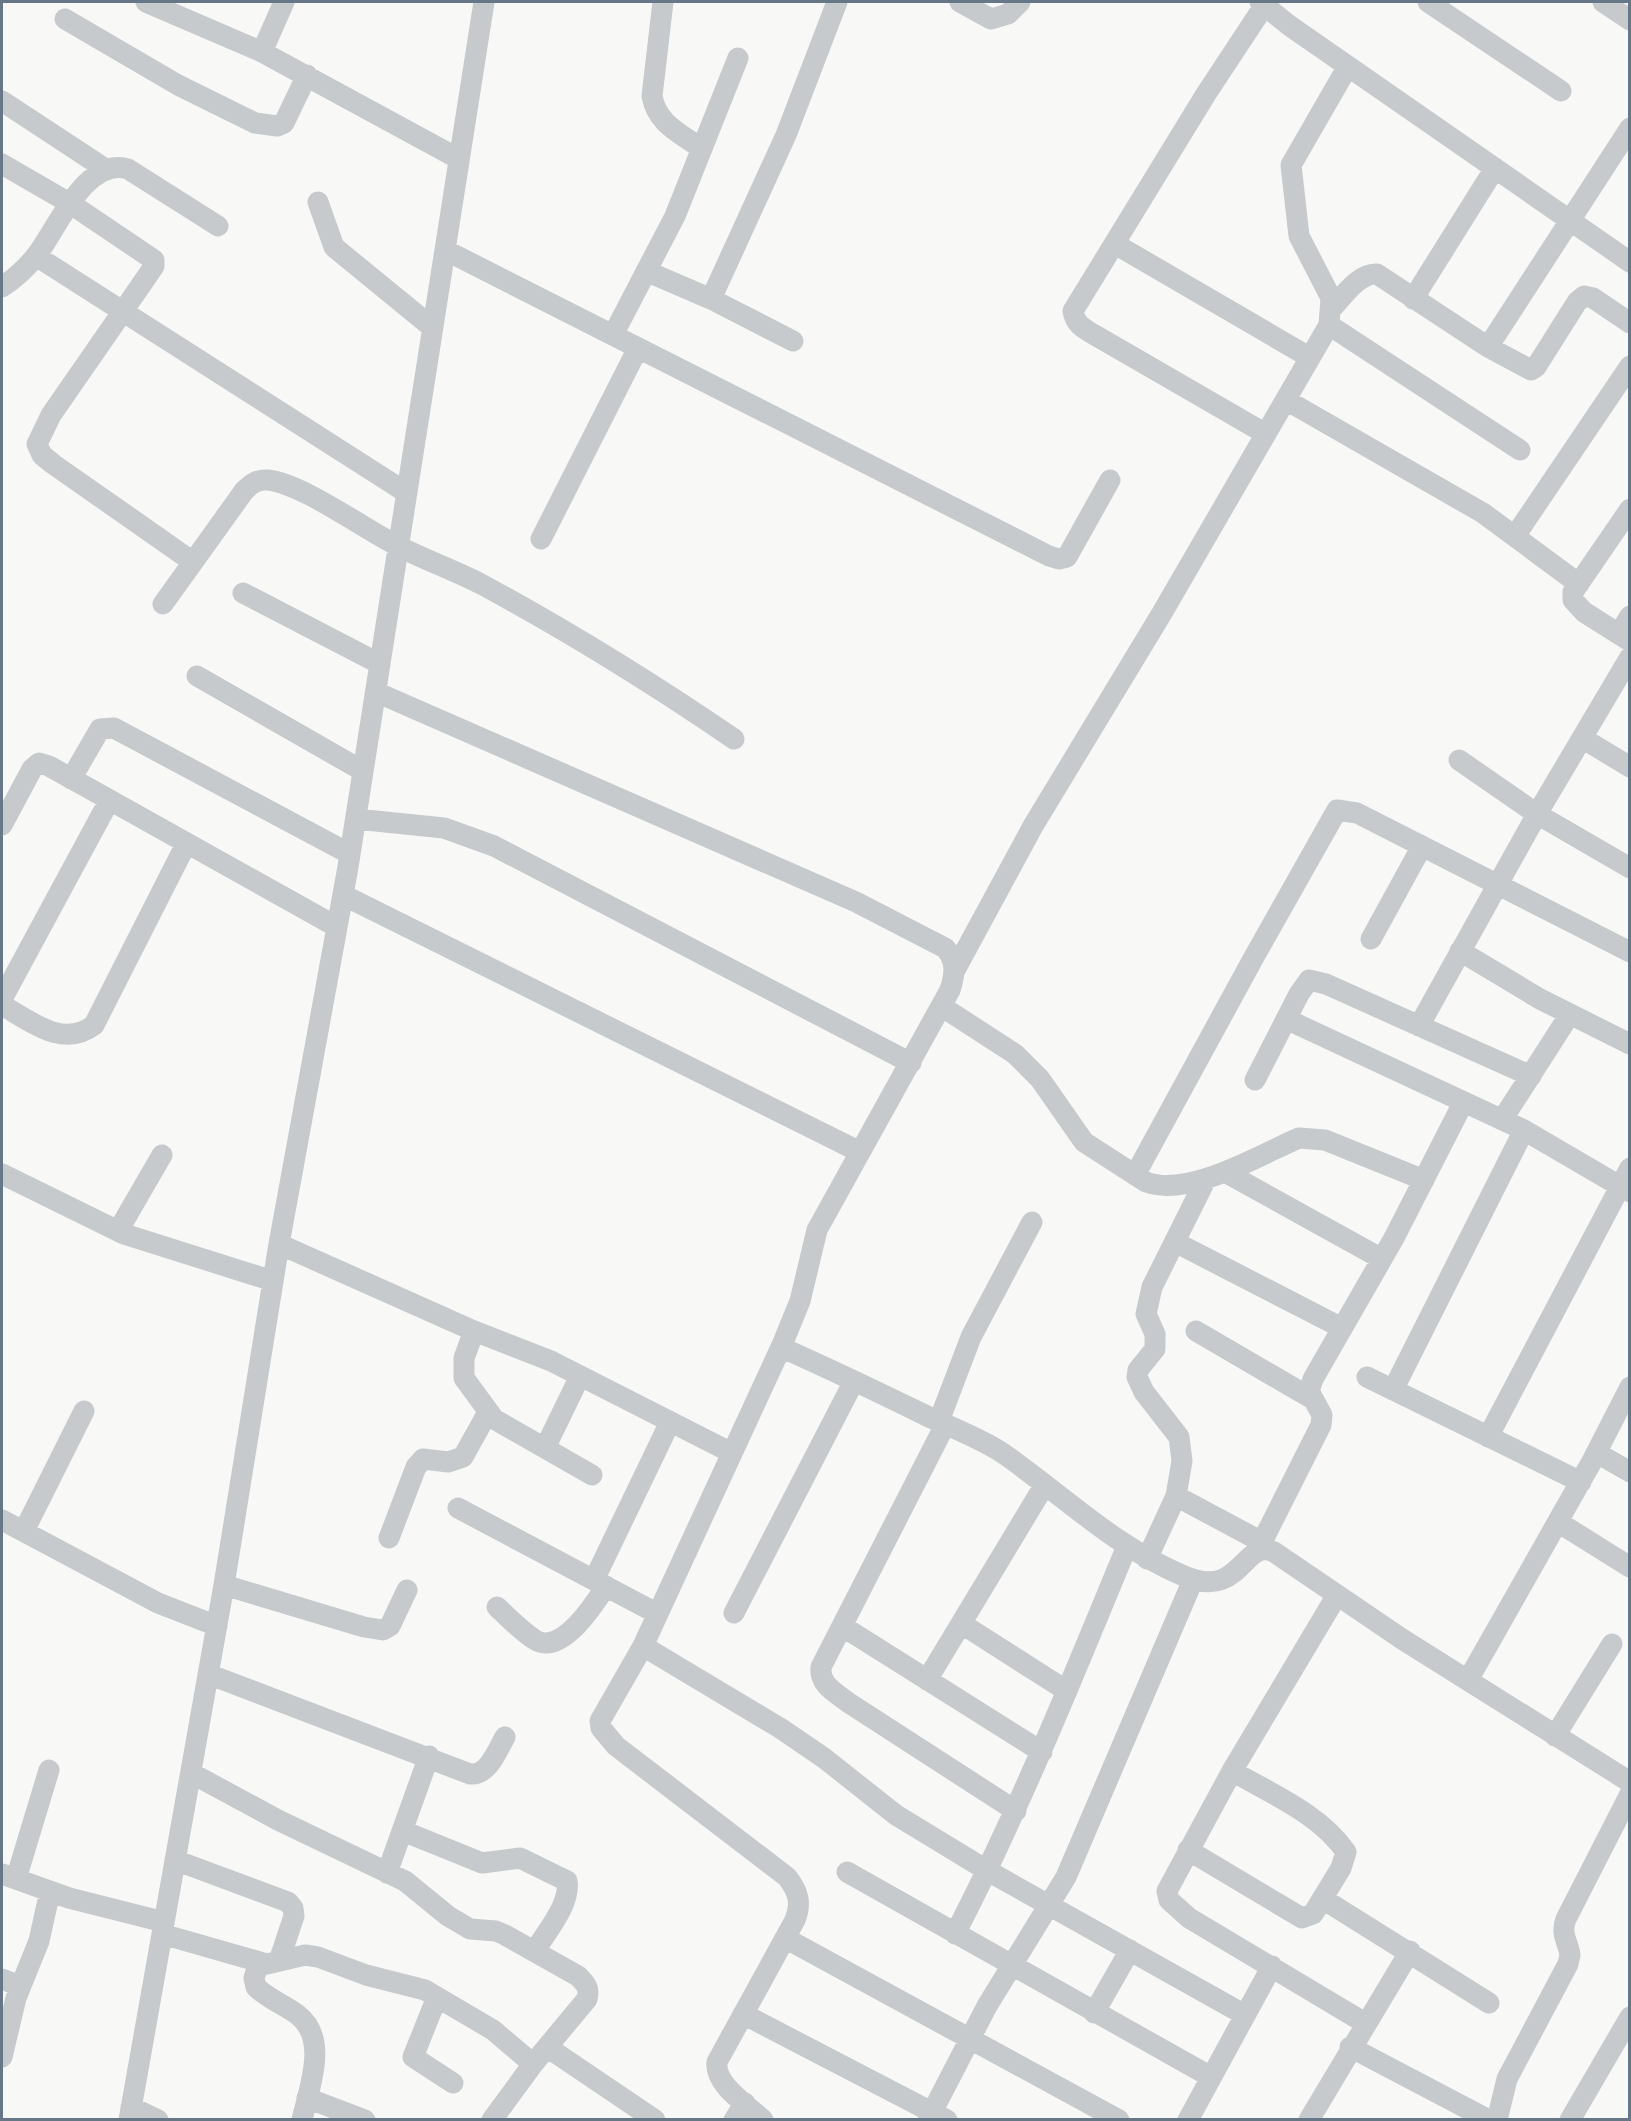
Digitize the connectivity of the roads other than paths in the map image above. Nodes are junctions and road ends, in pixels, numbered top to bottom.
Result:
1 (146, 2) edge
2 (284, 2) edge
3 (484, 2) edge
4 (663, 2) edge
5 (837, 2) edge
6 (960, 2) edge
7 (1020, 2) edge
8 (1428, 2) edge
9 (1603, 2) edge
10 (1262, 4) edge
11 (65, 18) dead end
12 (1629, 20) edge
13 (262, 52) junction
14 (738, 58) dead end
15 (1347, 66) junction
16 (307, 75) junction
17 (1561, 91) dead end
18 (2, 101) edge
19 (1629, 128) edge
20 (702, 149) junction
21 (459, 159) junction
22 (2, 164) edge
23 (1495, 168) junction
24 (107, 170) junction
25 (318, 202) dead end
26 (71, 204) junction
27 (1570, 220) junction
28 (218, 226) dead end
29 (1114, 244) junction
30 (445, 250) junction
31 (36, 256) junction
32 (1629, 262) edge
33 (646, 271) junction
34 (2, 286) edge
35 (711, 299) junction
36 (1413, 299) junction
37 (122, 312) junction
38 (1330, 317) junction
39 (1629, 323) edge
40 (433, 328) junction
41 (613, 335) junction
42 (793, 341) dead end
43 (1488, 346) junction
44 (638, 348) junction
45 (1309, 357) junction
46 (1629, 366) edge
47 (1286, 400) junction
48 (1266, 434) junction
49 (1520, 450) dead end
50 (1110, 480) dead end
51 (407, 493) junction
52 (1629, 508) edge
53 (1515, 536) junction
54 (541, 540) dead end
55 (399, 547) junction
56 (193, 562) junction
57 (1579, 584) junction
58 (243, 593) dead end
59 (163, 604) dead end
60 (1626, 631) edge
61 (1629, 657) edge
62 (380, 664) junction
63 (197, 676) dead end
64 (376, 692) junction
65 (1582, 738) junction
66 (734, 739) dead end
67 (1459, 760) dead end
68 (1629, 767) edge
69 (363, 771) junction
70 (71, 779) junction
71 (109, 801) junction
72 (1538, 814) junction
73 (356, 819) junction
74 (2, 825) edge
75 (186, 844) junction
76 (1422, 846) junction
77 (350, 854) junction
78 (1629, 868) edge
79 (1500, 886) junction
80 (343, 895) junction
81 (337, 927) junction
82 (1371, 939) dead end
83 (1460, 951) junction
84 (1629, 952) edge
85 (955, 970) junction
86 (2, 999) edge
87 (2, 1005) edge
88 (941, 1006) junction
89 (1570, 1014) junction
90 (1286, 1019) junction
91 (1419, 1026) junction
92 (1629, 1044) edge
93 (911, 1063) junction
94 (1531, 1076) junction
95 (1255, 1080) dead end
96 (1463, 1103) junction
97 (1502, 1120) junction
98 (1524, 1130) junction
99 (860, 1152) junction
100 (162, 1155) dead end
101 (2, 1174) edge
102 (1135, 1175) junction
103 (1216, 1176) junction
104 (1424, 1180) junction
105 (1626, 1182) edge
106 (1032, 1222) dead end
107 (118, 1231) junction
108 (1174, 1242) junction
109 (279, 1244) junction
110 (1382, 1259) junction
111 (273, 1281) junction
112 (1342, 1328) junction
113 (474, 1330) junction
114 (1196, 1331) dead end
115 (782, 1345) junction
116 (579, 1376) junction
117 (1367, 1377) dead end
118 (854, 1381) junction
119 (1629, 1387) edge
120 (1393, 1390) junction
121 (1311, 1398) junction
122 (84, 1411) dead end
123 (488, 1412) junction
124 (670, 1422) junction
125 (942, 1423) junction
126 (1488, 1437) junction
127 (545, 1448) junction
128 (1597, 1453) junction
129 (732, 1454) junction
130 (1629, 1472) edge
131 (592, 1476) dead end
132 (1581, 1482) junction
133 (1044, 1486) junction
134 (1176, 1496) junction
135 (458, 1508) dead end
136 (2, 1520) edge
137 (1558, 1522) junction
138 (24, 1531) junction
139 (389, 1538) dead end
140 (1127, 1546) junction
141 (1260, 1546) junction
142 (1147, 1559) junction
143 (1629, 1567) edge
144 (1193, 1580) junction
145 (600, 1583) junction
146 (224, 1585) junction
147 (407, 1590) dead end
148 (1337, 1595) junction
149 (497, 1607) dead end
150 (734, 1613) dead end
151 (658, 1614) junction
152 (962, 1624) junction
153 (217, 1626) junction
154 (842, 1626) junction
155 (1612, 1644) dead end
156 (643, 1646) junction
157 (208, 1674) junction
158 (927, 1680) junction
159 (1468, 1680) junction
160 (1067, 1690) junction
161 (1555, 1736) junction
162 (506, 1737) dead end
163 (1042, 1752) junction
164 (429, 1756) junction
165 (49, 1770) dead end
166 (1232, 1771) junction
167 (191, 1773) junction
168 (1629, 1782) edge
169 (1629, 1794) edge
170 (1016, 1811) junction
171 (403, 1831) junction
172 (1188, 1850) junction
173 (176, 1860) junction
174 (988, 1871) junction
175 (847, 1872) dead end
176 (387, 1873) junction
177 (9, 1877) edge
178 (51, 1891) junction
179 (1323, 1899) junction
180 (1050, 1904) junction
181 (163, 1928) junction
182 (955, 1934) junction
183 (786, 1938) junction
184 (1130, 1950) junction
185 (535, 1951) junction
186 (1410, 1951) junction
187 (269, 1962) junction
188 (1013, 1966) junction
189 (1272, 1966) junction
190 (11, 1983) edge
191 (437, 1997) junction
192 (1489, 2003) dead end
193 (1094, 2013) junction
194 (743, 2014) junction
195 (1245, 2015) junction
196 (1629, 2017) edge
197 (1365, 2023) junction
198 (969, 2040) junction
199 (547, 2047) junction
200 (1350, 2047) junction
201 (2, 2057) edge
202 (533, 2064) junction
203 (1211, 2077) junction
204 (453, 2084) dead end
205 (307, 2098) junction
206 (740, 2111) edge
207 (130, 2113) edge
208 (935, 2117) edge
209 (1496, 2119) edge
210 (159, 2120) edge
211 (302, 2120) edge
212 (365, 2120) edge
213 (492, 2120) edge
214 (656, 2120) edge
215 (763, 2120) edge
216 (1119, 2120) edge
217 (1188, 2120) edge
218 (1308, 2120) edge
219 (1570, 2120) edge

1 - 13 street
2 - 13 street
3 - 21 street
4 - 20 street
5 - 35 street
6 - 7 street
8 - 17 street
9 - 12 street
10 - 15 street
10 - 29 street
11 - 16 street
13 - 16 street
14 - 20 street
15 - 23 street
15 - 38 street
16 - 21 street
18 - 24 street
19 - 27 street
20 - 33 street
21 - 30 street
22 - 26 street
23 - 27 street
23 - 36 street
24 - 26 street
24 - 28 street
25 - 40 street
26 - 31 street
26 - 37 street
27 - 32 street
27 - 43 street
29 - 45 street
29 - 48 street
30 - 40 street
30 - 41 street
31 - 34 street
31 - 37 street
33 - 35 street
33 - 41 street
35 - 42 street
36 - 38 street
36 - 43 street
37 - 51 street
37 - 56 street
38 - 45 street
38 - 49 street
39 - 43 street
40 - 51 street
41 - 44 street
44 - 50 street
44 - 54 street
45 - 47 street
46 - 53 street
47 - 48 street
47 - 53 street
48 - 85 street
51 - 55 street
52 - 57 street
53 - 57 street
55 - 56 street
55 - 62 street
55 - 66 street
56 - 59 street
57 - 60 street
58 - 62 street
61 - 65 street
62 - 64 street
63 - 69 street
64 - 69 street
64 - 85 street
65 - 68 street
65 - 72 street
67 - 72 street
69 - 73 street
70 - 71 street
70 - 74 street
70 - 77 street
71 - 75 street
71 - 86 street
72 - 78 street
72 - 79 street
73 - 77 street
73 - 93 street
75 - 81 street
75 - 87 street
76 - 79 street
76 - 82 street
76 - 102 street
77 - 80 street
79 - 83 street
79 - 84 street
80 - 81 street
80 - 99 street
81 - 109 street
83 - 89 street
83 - 91 street
85 - 88 street
88 - 93 street
88 - 102 street
89 - 92 street
89 - 94 street
90 - 91 street
90 - 95 street
90 - 96 street
91 - 94 street
93 - 99 street
94 - 97 street
96 - 97 street
96 - 104 street
97 - 98 street
98 - 105 street
98 - 120 street
99 - 115 street
100 - 107 street
101 - 107 street
102 - 103 street
103 - 104 street
103 - 108 street
103 - 110 street
104 - 110 street
105 - 126 street
106 - 125 street
107 - 111 street
108 - 112 street
108 - 134 street
109 - 111 street
109 - 113 street
110 - 112 street
111 - 146 street
112 - 121 street
113 - 116 street
113 - 123 street
114 - 121 street
115 - 118 street
115 - 129 street
116 - 124 street
116 - 127 street
117 - 120 street
118 - 125 street
118 - 150 street
119 - 128 street
120 - 126 street
121 - 141 street
122 - 138 street
123 - 127 street
123 - 139 street
124 - 129 street
124 - 145 street
125 - 133 street
125 - 154 street
126 - 132 street
127 - 131 street
128 - 130 street
128 - 132 street
129 - 151 street
132 - 137 street
133 - 140 street
133 - 152 street
134 - 141 street
134 - 142 street
135 - 145 street
136 - 138 street
137 - 143 street
137 - 159 street
138 - 153 street
140 - 142 street
140 - 160 street
141 - 144 street
141 - 148 street
142 - 144 street
144 - 180 street
145 - 149 street
145 - 151 street
146 - 147 street
146 - 153 street
148 - 159 street
148 - 166 street
151 - 156 street
152 - 158 street
152 - 160 street
153 - 157 street
154 - 158 street
154 - 170 street
155 - 161 street
156 - 174 street
156 - 183 street
157 - 164 street
157 - 167 street
158 - 163 street
159 - 161 street
160 - 163 street
161 - 168 street
162 - 164 street
163 - 170 street
164 - 171 street
165 - 177 street
166 - 172 street
166 - 179 street
167 - 173 street
167 - 176 street
169 - 209 street
170 - 174 street
171 - 176 street
171 - 185 street
172 - 179 street
172 - 189 street
173 - 181 street
173 - 187 street
174 - 180 street
174 - 182 street
175 - 182 street
176 - 185 street
177 - 178 street
178 - 181 street
178 - 190 street
179 - 186 street
180 - 184 street
180 - 188 street
181 - 187 street
181 - 207 street
182 - 188 street
183 - 194 street
183 - 198 street
184 - 193 street
184 - 195 street
185 - 199 street
186 - 192 street
186 - 197 street
187 - 191 street
187 - 205 street
188 - 193 street
188 - 198 street
189 - 195 street
189 - 197 street
190 - 201 street
191 - 202 street
191 - 204 street
193 - 203 street
194 - 206 street
194 - 208 street
195 - 203 street
196 - 219 street
197 - 200 street
198 - 208 street
198 - 216 street
199 - 202 street
199 - 214 street
200 - 209 street
200 - 218 street
202 - 213 street
203 - 217 street
205 - 211 street
205 - 212 street
206 - 215 street
207 - 210 street

